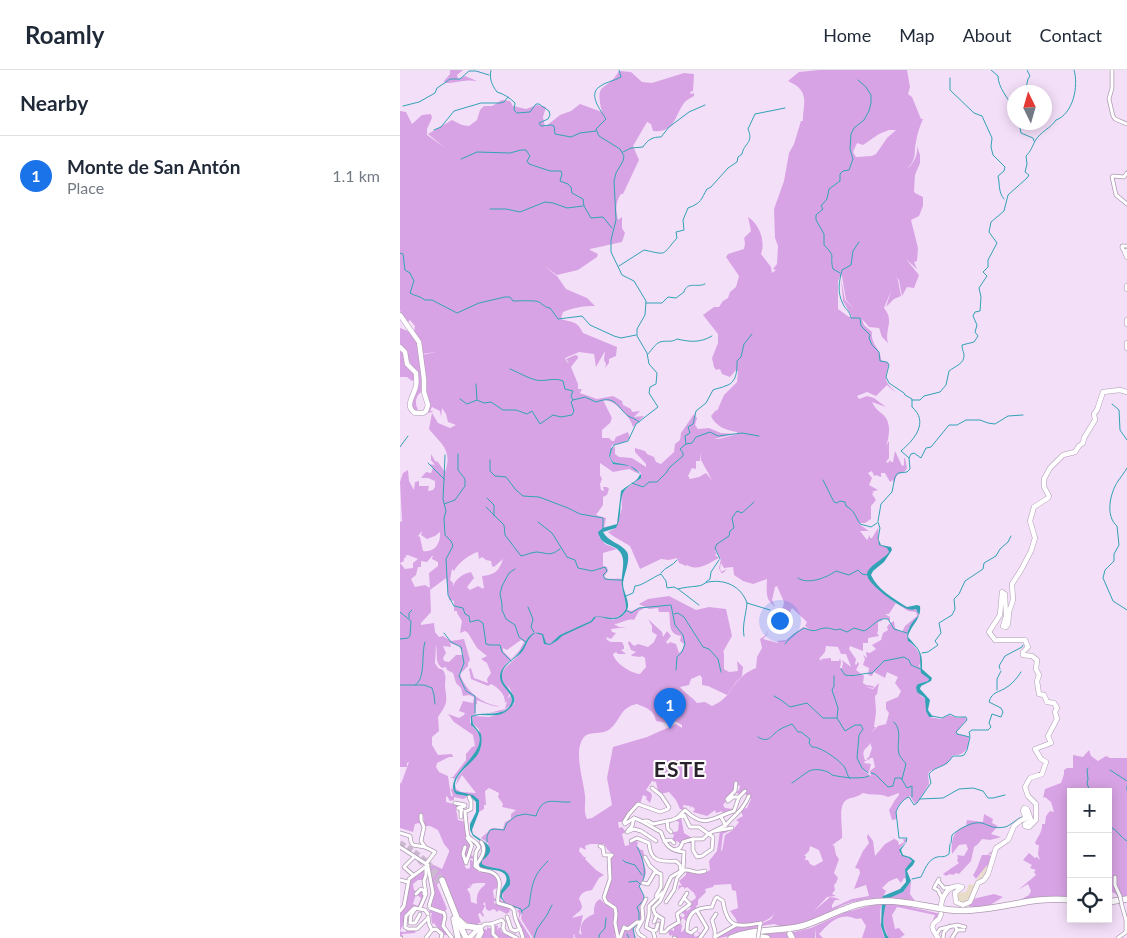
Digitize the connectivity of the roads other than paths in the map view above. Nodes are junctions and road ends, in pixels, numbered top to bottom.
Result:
1 (1112, 70) edge
2 (1127, 124) edge
3 (1127, 173) edge
4 (1127, 204) edge
5 (400, 315) edge
6 (1127, 343) edge
7 (400, 347) edge
8 (1127, 348) edge
9 (1127, 392) edge
10 (736, 783) dead end
11 (652, 788) dead end
12 (745, 791) dead end
13 (749, 796) dead end
14 (469, 797) dead end
15 (739, 797) junction
16 (455, 803) dead end
17 (466, 809) junction
18 (421, 815) dead end
19 (461, 817) dead end
20 (721, 817) junction
21 (634, 818) junction
22 (677, 818) junction
23 (643, 821) junction
24 (667, 822) junction
25 (724, 826) junction
26 (732, 828) dead end
27 (466, 830) junction
28 (714, 830) junction
29 (671, 832) dead end
30 (400, 833) edge
31 (708, 834) junction
32 (694, 839) junction
33 (631, 841) dead end
34 (656, 841) dead end
35 (481, 842) dead end
36 (664, 842) junction
37 (674, 843) dead end
38 (600, 846) dead end
39 (400, 847) edge
40 (425, 847) junction
41 (465, 847) dead end
42 (674, 851) junction
43 (476, 852) junction
44 (482, 855) junction
45 (414, 857) junction
46 (645, 857) dead end
47 (426, 866) junction
48 (478, 869) junction
49 (683, 869) junction
50 (705, 871) dead end
51 (657, 872) junction
52 (411, 875) junction
53 (1115, 877) dead end
54 (400, 880) edge
55 (440, 881) tunnel mouth
56 (408, 882) junction
57 (643, 883) dead end
58 (956, 887) junction
59 (666, 890) junction
60 (687, 893) dead end
61 (416, 894) dead end
62 (684, 898) junction
63 (942, 898) junction
64 (646, 899) dead end
65 (654, 899) junction
66 (422, 900) junction
67 (1127, 900) edge
68 (1067, 901) edge
69 (666, 902) dead end
70 (1112, 902) edge
71 (680, 904) dead end
72 (418, 908) junction
73 (430, 909) junction
74 (400, 911) edge
75 (697, 911) junction
76 (420, 914) dead end
77 (454, 914) junction
78 (716, 914) dead end
79 (657, 915) junction
80 (507, 917) dead end
81 (679, 922) junction
82 (687, 923) junction
83 (491, 924) junction
84 (719, 924) dead end
85 (736, 925) junction
86 (510, 926) junction
87 (639, 926) junction
88 (952, 926) junction
89 (782, 927) dead end
90 (503, 928) junction
91 (480, 929) junction
92 (520, 929) junction
93 (696, 929) dead end
94 (715, 929) junction
95 (432, 930) junction
96 (957, 930) junction
97 (652, 931) junction
98 (937, 936) edge
99 (740, 937) edge
100 (426, 938) edge
101 (441, 938) edge
102 (452, 938) edge
103 (458, 938) edge
104 (466, 938) edge
105 (478, 938) edge
106 (497, 938) edge
107 (517, 938) edge
108 (523, 938) edge
109 (619, 938) edge
110 (645, 938) edge
111 (655, 938) edge
112 (700, 938) edge
113 (714, 938) edge
114 (731, 938) edge
115 (758, 938) edge
116 (767, 938) edge
117 (943, 938) edge
118 (952, 938) edge
119 (1118, 938) edge

1 - 2 street
3 - 4 street
5 - 7 main road
6 - 8 main road
9 - 58 main road
10 - 15 street
11 - 21 street
12 - 15 street
13 - 25 street
14 - 17 street
15 - 20 street
16 - 17 street
17 - 19 street
17 - 27 street
18 - 40 street
20 - 22 street
20 - 25 street
21 - 23 street
21 - 34 street
22 - 24 street
22 - 31 street
23 - 24 street
23 - 36 street
24 - 29 street
25 - 28 street
26 - 28 street
27 - 41 street
27 - 43 street
28 - 31 street
30 - 40 street
31 - 32 street
31 - 32 street
32 - 42 street
33 - 49 street
35 - 44 street
36 - 37 street
36 - 42 street
38 - 109 street
39 - 45 street
40 - 47 street
42 - 49 street
43 - 44 street
43 - 48 street
44 - 48 street
45 - 47 street
45 - 52 street
46 - 51 street
47 - 52 street
47 - 66 street
47 - 73 street
48 - 92 street
49 - 50 street
49 - 59 street
49 - 69 street
51 - 57 street
51 - 65 street
52 - 56 street
53 - 119 street, bridge
54 - 56 street
55 - 77 highway
56 - 74 street
58 - 63 main road
58 - 63 street
59 - 65 street
59 - 79 street
60 - 62 street
61 - 66 street
62 - 71 street
62 - 81 street
63 - 98 main road
64 - 87 street
65 - 97 street
66 - 72 street
67 - 70 highway
68 - 99 highway
72 - 73 street
72 - 73 street
72 - 76 street
73 - 95 street
73 - 102 street
75 - 82 street
75 - 85 street
75 - 112 street
77 - 91 highway
77 - 103 highway
77 - 104 highway
78 - 94 street
79 - 81 street
79 - 97 street
80 - 86 street
81 - 82 street
82 - 93 street
83 - 90 street
83 - 91 street
83 - 106 street
84 - 94 street
85 - 113 street
85 - 115 street, bridge
86 - 90 street
86 - 92 street
87 - 109 street
87 - 110 street
88 - 96 street
88 - 96 street
88 - 98 street
88 - 117 street
89 - 99 highway
90 - 107 street
91 - 104 main road
91 - 105 highway
92 - 108 street
94 - 113 street
95 - 100 street
95 - 101 street
96 - 118 street
97 - 111 street
99 - 114 highway
99 - 116 highway

